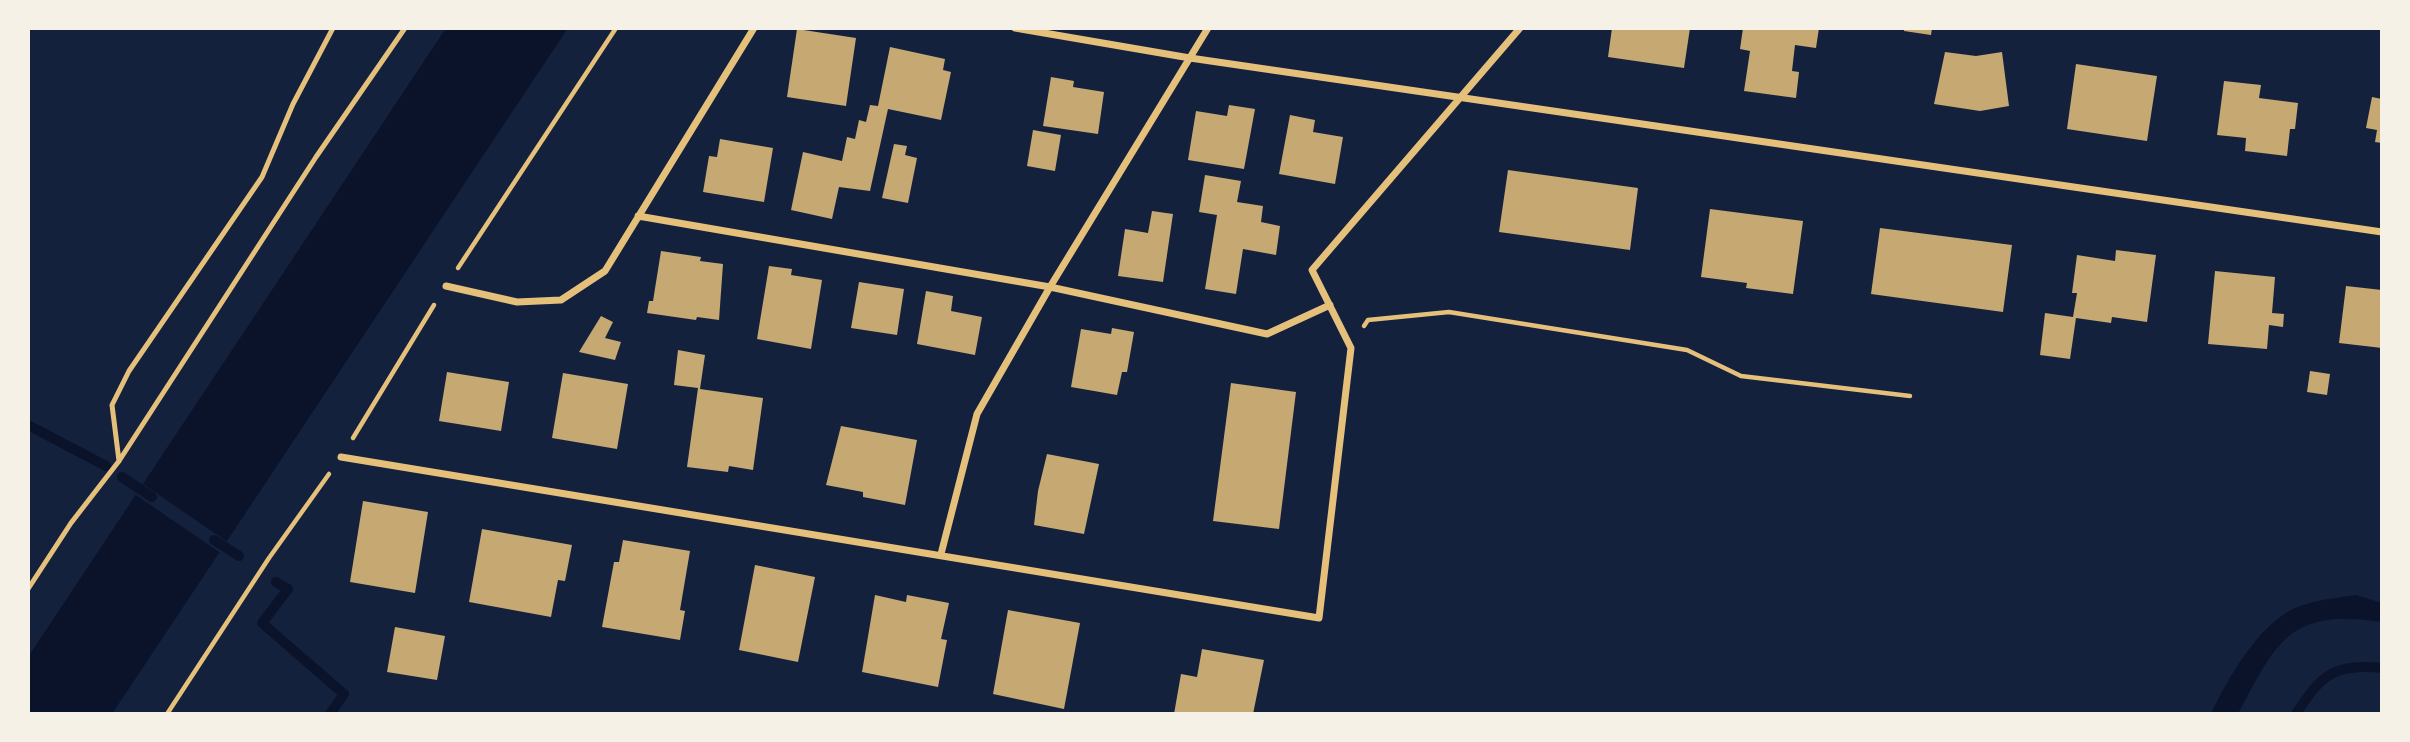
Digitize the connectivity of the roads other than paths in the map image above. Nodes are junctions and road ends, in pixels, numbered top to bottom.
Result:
1 (333, 28) edge
2 (405, 28) edge
3 (754, 28) edge
4 (1015, 28) edge
5 (1208, 28) edge
6 (1520, 28) edge
7 (1190, 58) junction
8 (1462, 98) junction
9 (638, 216) junction
10 (2382, 232) edge
11 (446, 286) dead end
12 (1050, 287) junction
13 (1330, 305) junction
14 (341, 457) dead end
15 (119, 461) junction
16 (941, 554) junction
17 (28, 589) edge

1 - 15 lane
2 - 15 lane
3 - 9 street
4 - 7 street
5 - 7 street
6 - 8 street
7 - 8 street
7 - 12 street
8 - 10 street
8 - 13 street
9 - 11 street
9 - 12 street
12 - 13 street
12 - 16 street
13 - 16 street
14 - 16 street
15 - 17 lane

